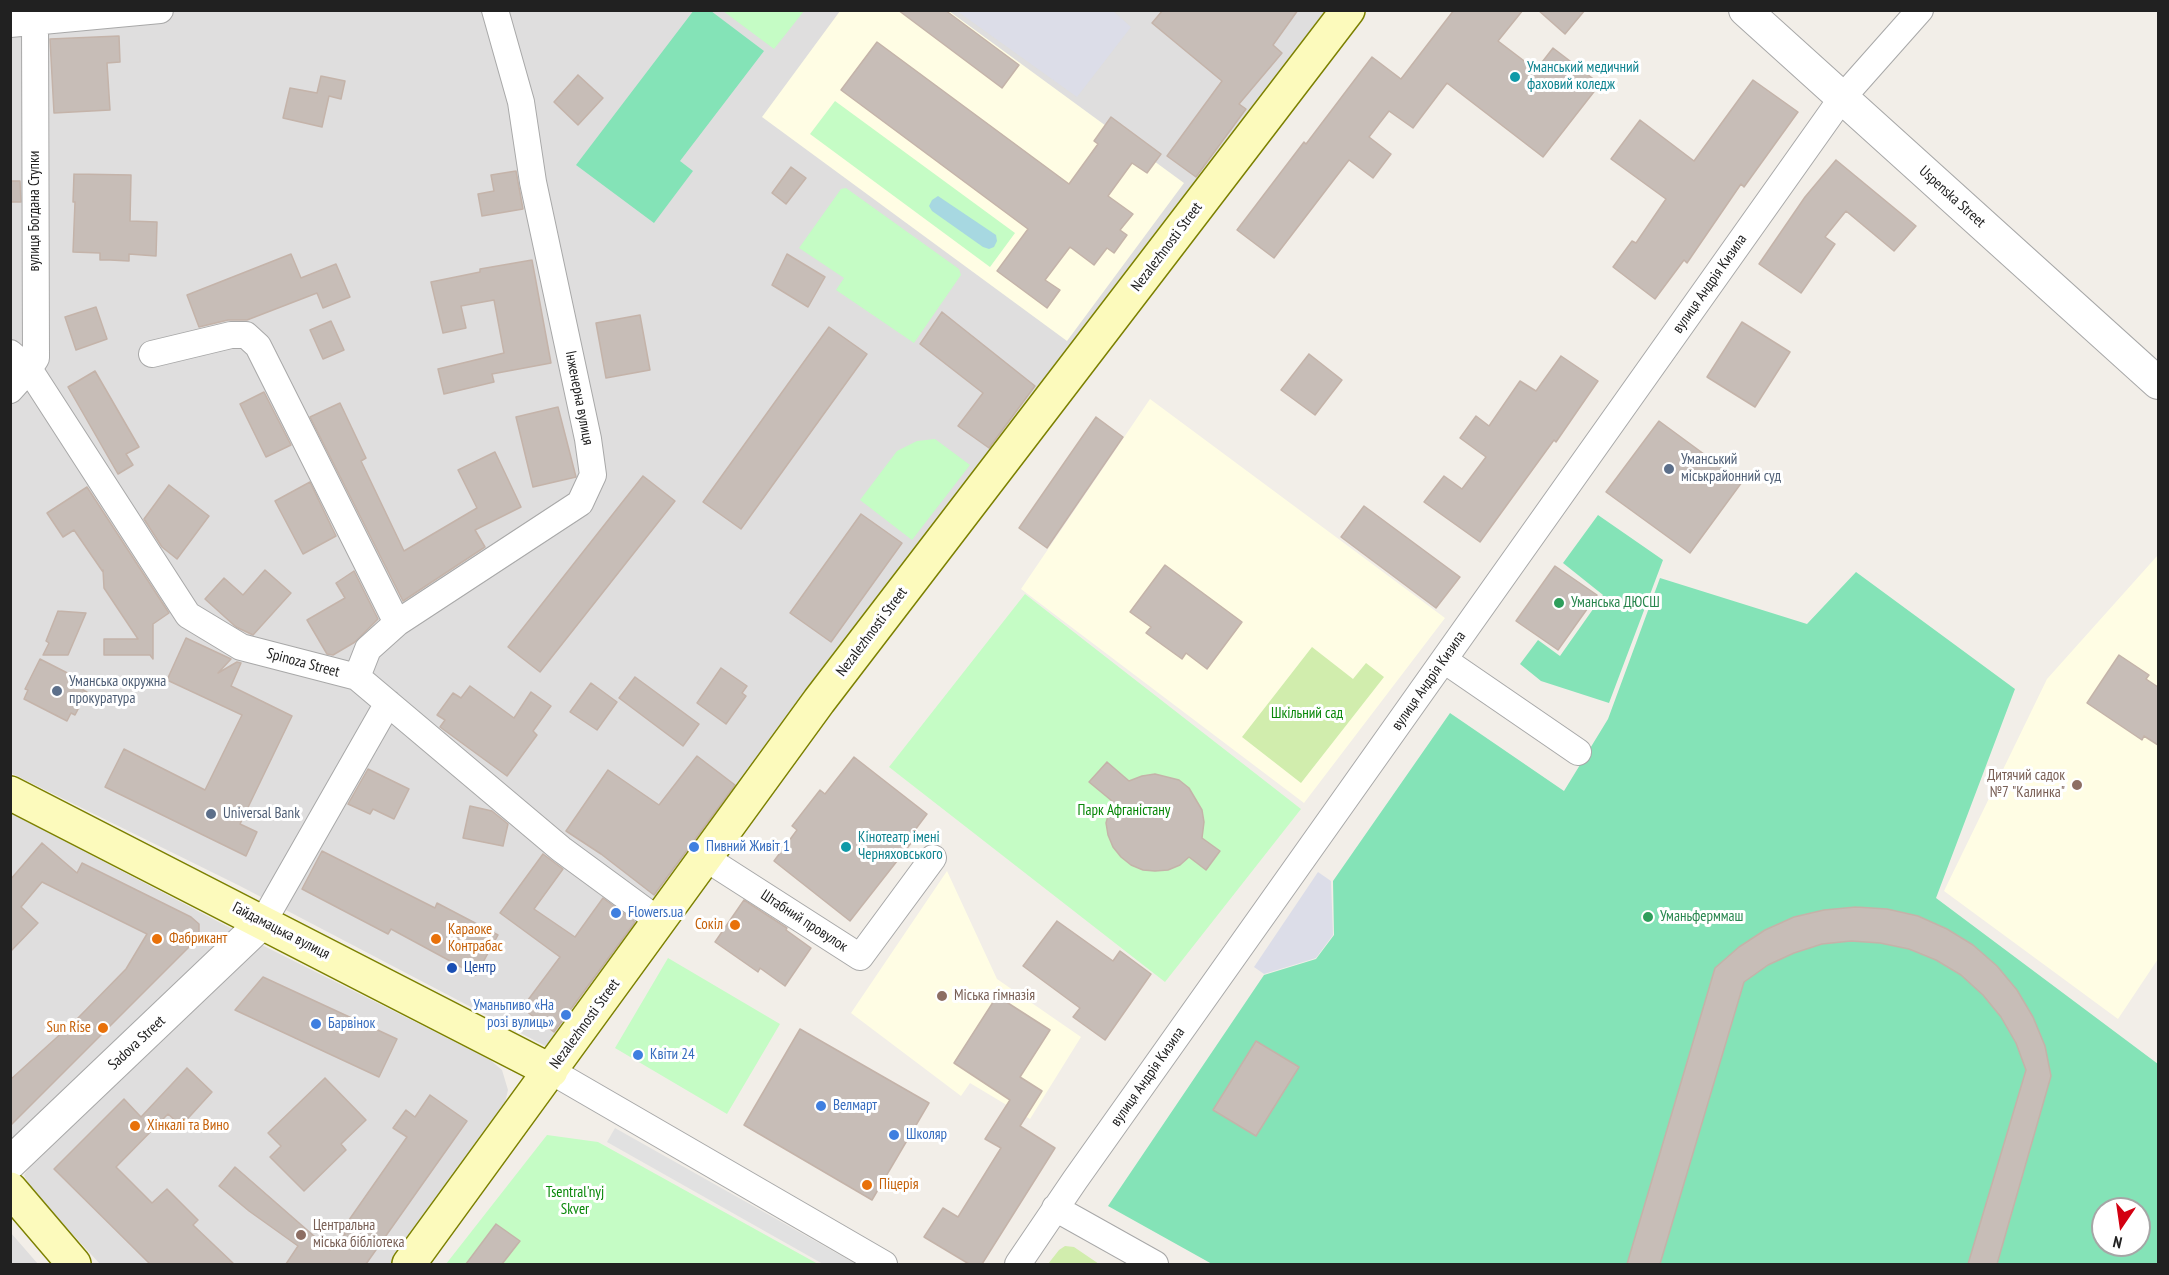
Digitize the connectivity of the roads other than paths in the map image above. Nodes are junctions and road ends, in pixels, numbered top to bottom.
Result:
1 (160, 10) edge
2 (495, 10) edge
3 (1348, 10) edge
4 (1745, 10) edge
5 (1920, 10) edge
6 (22, 23) edge
7 (1842, 98) junction
8 (152, 354) dead end
9 (20, 361) edge
10 (2158, 383) edge
11 (10, 390) edge
12 (397, 623) junction
13 (1444, 660) junction
14 (357, 677) junction
15 (388, 703) junction
16 (1578, 752) dead end
17 (10, 793) edge
18 (704, 857) junction
19 (933, 858) dead end
20 (659, 921) junction
21 (263, 922) junction
22 (551, 1071) junction
23 (10, 1163) edge
24 (10, 1189) edge
25 (1055, 1208) junction
26 (74, 1264) edge
27 (409, 1264) edge
28 (884, 1264) edge
29 (1018, 1264) edge
30 (1155, 1264) edge

1 - 6 street
2 - 12 street, Інженерна вулиця
3 - 18 main road, Nezalezhnosti Street
4 - 7 street, Uspenska Street
5 - 7 street, вулиця Андрія Кизила
6 - 9 street, вулиця Богдана Ступки
7 - 10 street, Uspenska Street
7 - 13 street, вулиця Андрія Кизила
8 - 12 street
9 - 11 street, вулиця Богдана Ступки
9 - 14 street, Spinoza Street
12 - 14 street, Інженерна вулиця
13 - 16 street
13 - 25 street, вулиця Андрія Кизила
14 - 15 street, Spinoza Street
15 - 20 street, Spinoza Street
15 - 21 street
17 - 21 main road, Гайдамацька вулиця
18 - 19 street, Штабний провулок
18 - 20 main road, Nezalezhnosti Street
20 - 22 main road, Nezalezhnosti Street
21 - 22 main road, Гайдамацька вулиця
21 - 23 street, Sadova Street
22 - 27 main road, Nezalezhnosti Street
22 - 28 street
24 - 26 main road
25 - 29 street, вулиця Андрія Кизила
25 - 30 street

